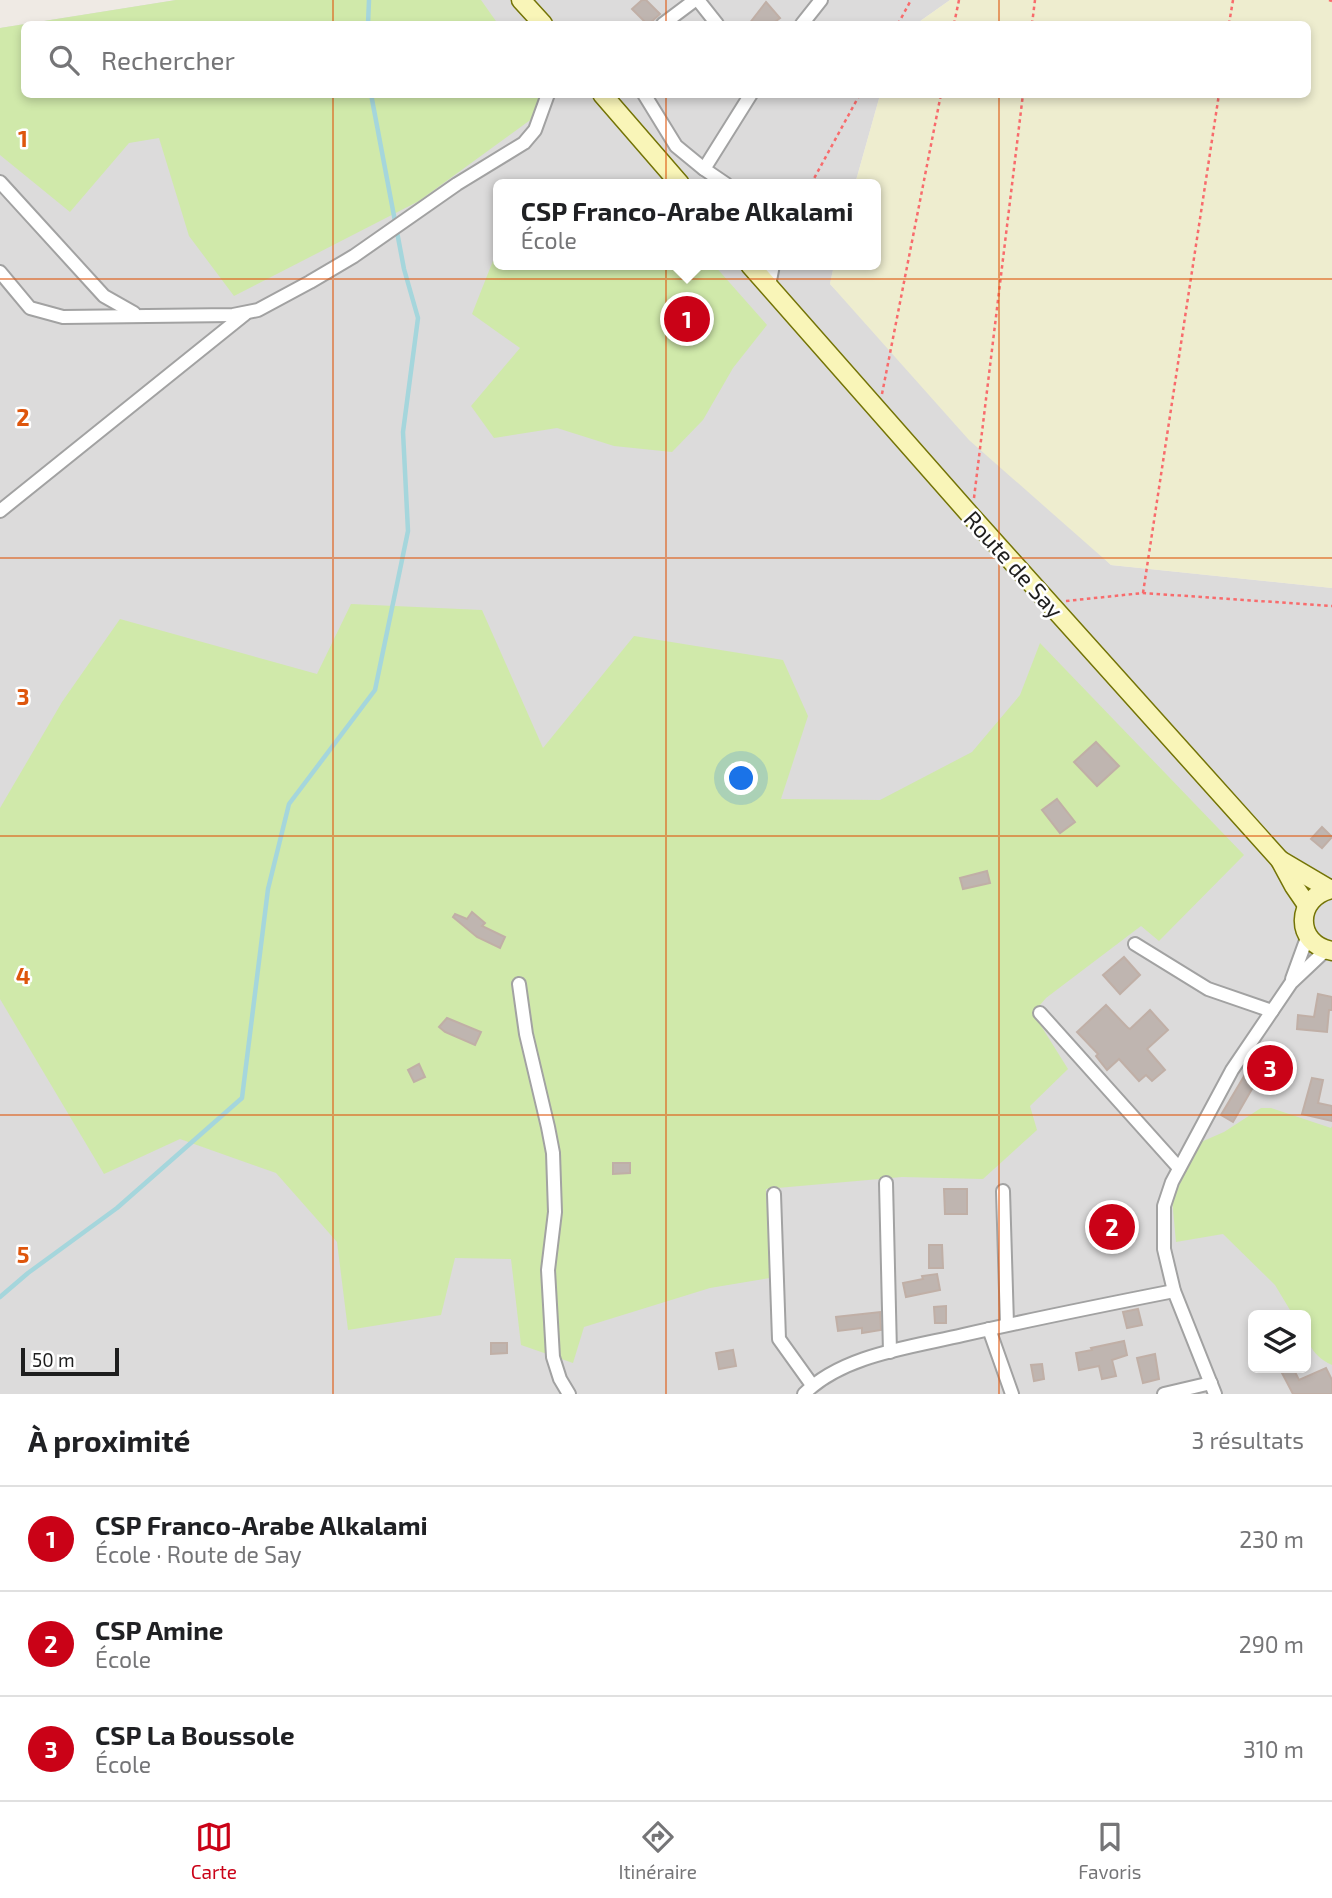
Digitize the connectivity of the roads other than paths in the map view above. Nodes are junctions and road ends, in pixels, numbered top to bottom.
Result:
1 (521, 0) edge
2 (697, 0) edge
3 (821, 0) edge
4 (539, 21) edge
5 (667, 21) edge
6 (714, 21) edge
7 (804, 21) edge
8 (547, 98) edge
9 (605, 98) edge
10 (646, 98) edge
11 (748, 98) edge
12 (704, 169) junction
13 (676, 179) edge
14 (719, 179) edge
15 (0, 182) edge
16 (755, 270) edge
17 (772, 270) edge
18 (0, 272) edge
19 (769, 286) junction
20 (247, 313) junction
21 (138, 315) junction
22 (0, 511) edge
23 (1280, 860) junction
24 (1331, 889) edge
25 (1307, 905) junction
26 (1308, 935) junction
27 (1135, 944) dead end
28 (1329, 951) edge
29 (1291, 983) junction
30 (519, 984) dead end
31 (1272, 1011) junction
32 (1040, 1013) dead end
33 (1179, 1168) junction
34 (886, 1183) dead end
35 (1003, 1191) dead end
36 (774, 1194) dead end
37 (1174, 1291) junction
38 (1007, 1324) junction
39 (989, 1329) junction
40 (890, 1352) junction
41 (1213, 1388) edge
42 (808, 1390) edge
43 (569, 1394) edge
44 (1012, 1394) edge
45 (1166, 1394) edge

1 - 4 main road
2 - 5 street
2 - 6 street
3 - 7 street
8 - 20 street
9 - 13 main road
10 - 12 street
11 - 12 street
12 - 14 street
15 - 21 street
16 - 19 main road, Route de Say
17 - 19 street
18 - 21 street
19 - 23 main road, Route de Say
20 - 21 street
20 - 22 street
23 - 24 main road, Route de Say
23 - 25 main road, Route de Say
24 - 25 main road
25 - 26 main road
26 - 28 main road
26 - 29 street
27 - 31 street
28 - 29 street
29 - 31 street
30 - 43 street
31 - 33 street
32 - 33 street
33 - 37 street
34 - 40 street
35 - 38 street
36 - 42 street
37 - 38 street
37 - 41 street
38 - 39 street
39 - 40 street
39 - 44 street
40 - 42 street
41 - 45 street

